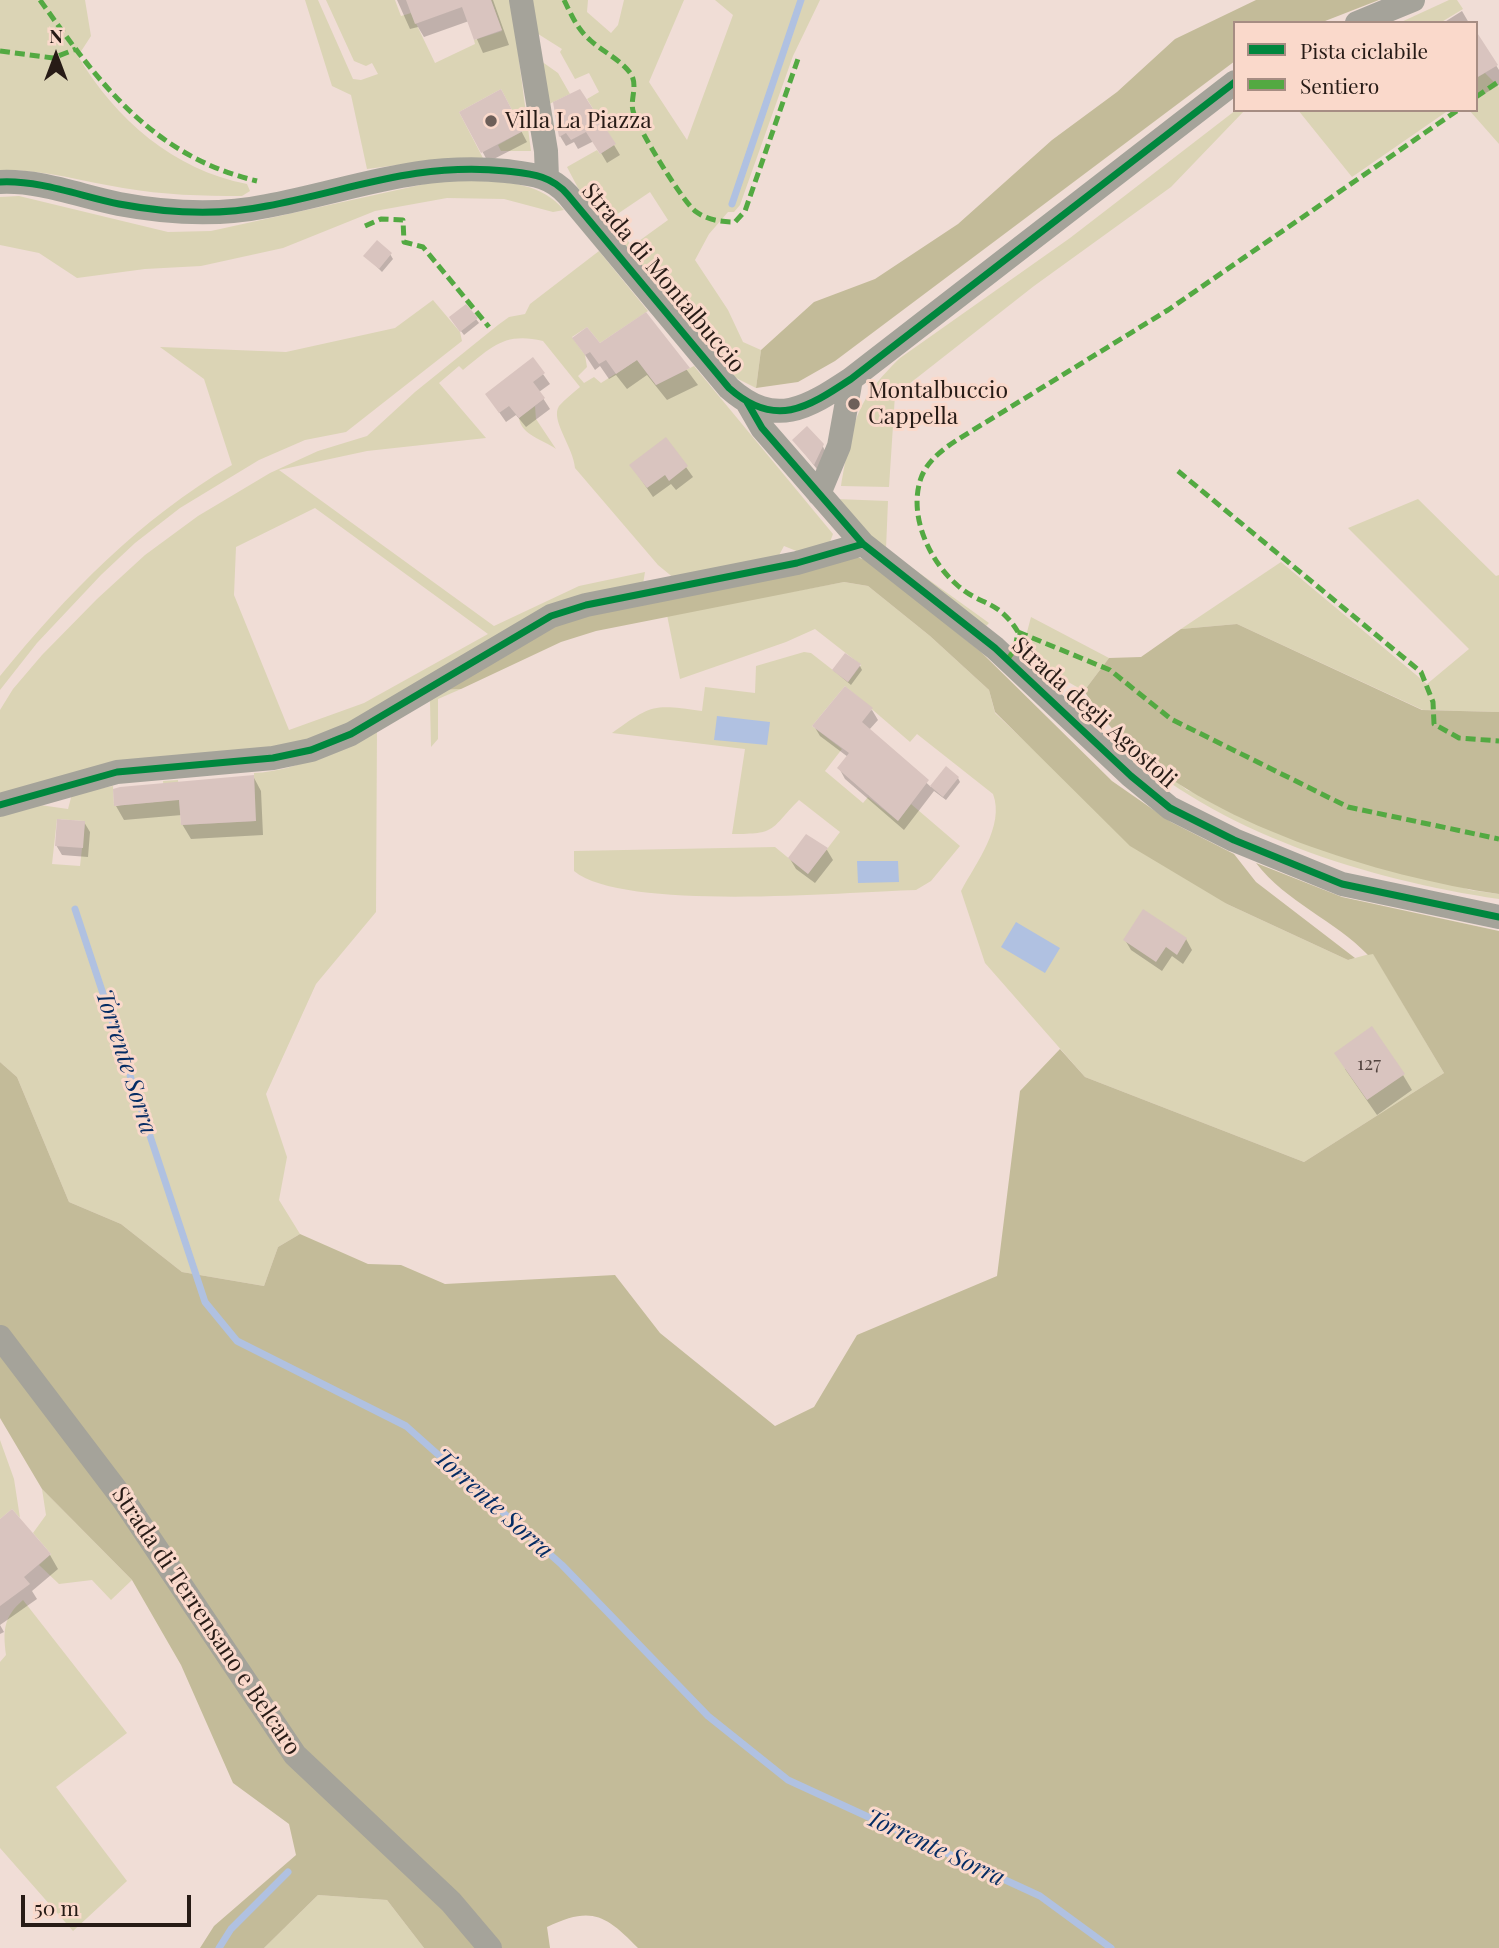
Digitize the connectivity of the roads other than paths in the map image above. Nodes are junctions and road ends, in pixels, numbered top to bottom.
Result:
1 (521, 0) edge
2 (1413, 0) edge
3 (1362, 21) edge
4 (1233, 84) edge
5 (547, 178) junction
6 (0, 182) edge
7 (850, 379) junction
8 (747, 402) junction
9 (819, 494) junction
10 (863, 544) junction
11 (0, 805) edge
12 (1499, 917) edge
13 (0, 1337) edge
14 (490, 1948) edge

1 - 5 street
2 - 3 street
4 - 7 street, Strada di Montalbuccio
5 - 6 street, Strada di Montalbuccio
5 - 8 street, Strada di Montalbuccio
7 - 8 street, Strada di Montalbuccio
7 - 9 street
8 - 9 street, Strada degli Agostoli
9 - 10 street, Strada degli Agostoli
10 - 11 street
10 - 12 street, Strada degli Agostoli
13 - 14 street, Strada di Terrensano e Belcaro

